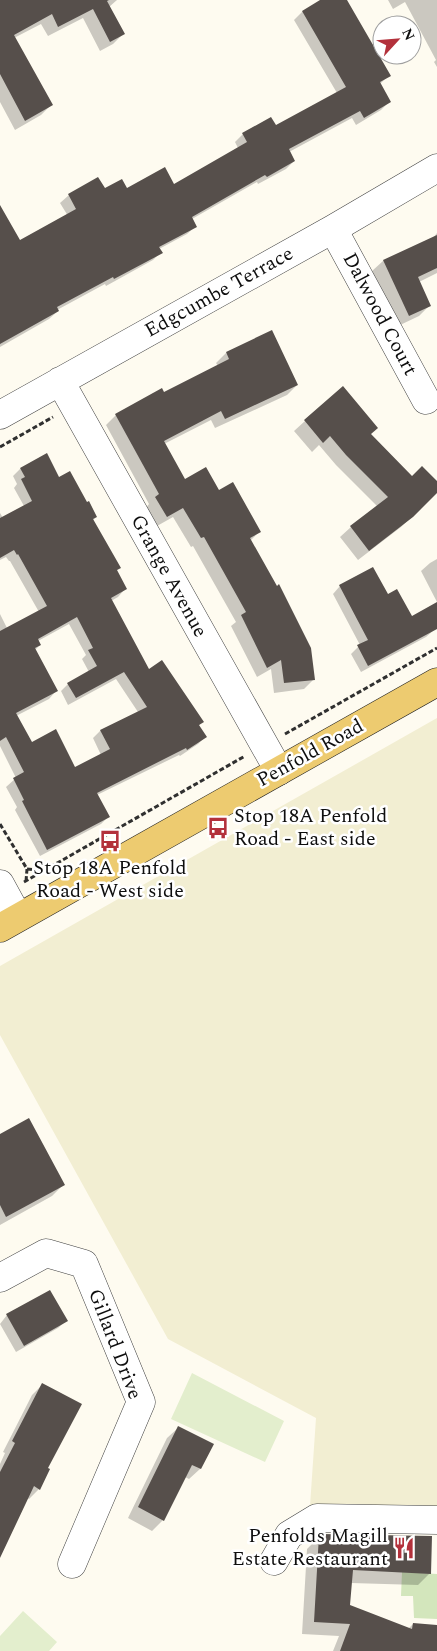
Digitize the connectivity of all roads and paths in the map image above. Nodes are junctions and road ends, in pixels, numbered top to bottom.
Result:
1 (437, 168) edge
2 (334, 229) junction
3 (60, 380) junction
4 (426, 400) dead end
5 (73, 406) junction
6 (0, 415) edge
7 (0, 446) edge
8 (437, 648) edge
9 (437, 682) edge
10 (264, 745) junction
11 (278, 771) junction
12 (0, 824) edge
13 (27, 869) junction
14 (44, 871) junction
15 (16, 883) edge
16 (9, 923) edge
17 (0, 1278) edge
18 (437, 1520) edge
19 (274, 1561) dead end
20 (72, 1564) dead end

1 - 2 street, Edgcumbe Terrace
2 - 3 street, Edgcumbe Terrace
2 - 4 street, Dalwood Court
3 - 5 street, Grange Avenue
3 - 6 street, Edgcumbe Terrace
5 - 7 path
5 - 10 street, Grange Avenue
8 - 10 path
9 - 11 main road, Penfold Road
10 - 11 street, Grange Avenue
10 - 14 path
11 - 16 main road, Penfold Road
12 - 13 path
13 - 14 path
13 - 15 path
14 - 15 path
15 - 16 street
17 - 20 street, Gillard Drive
18 - 19 street

